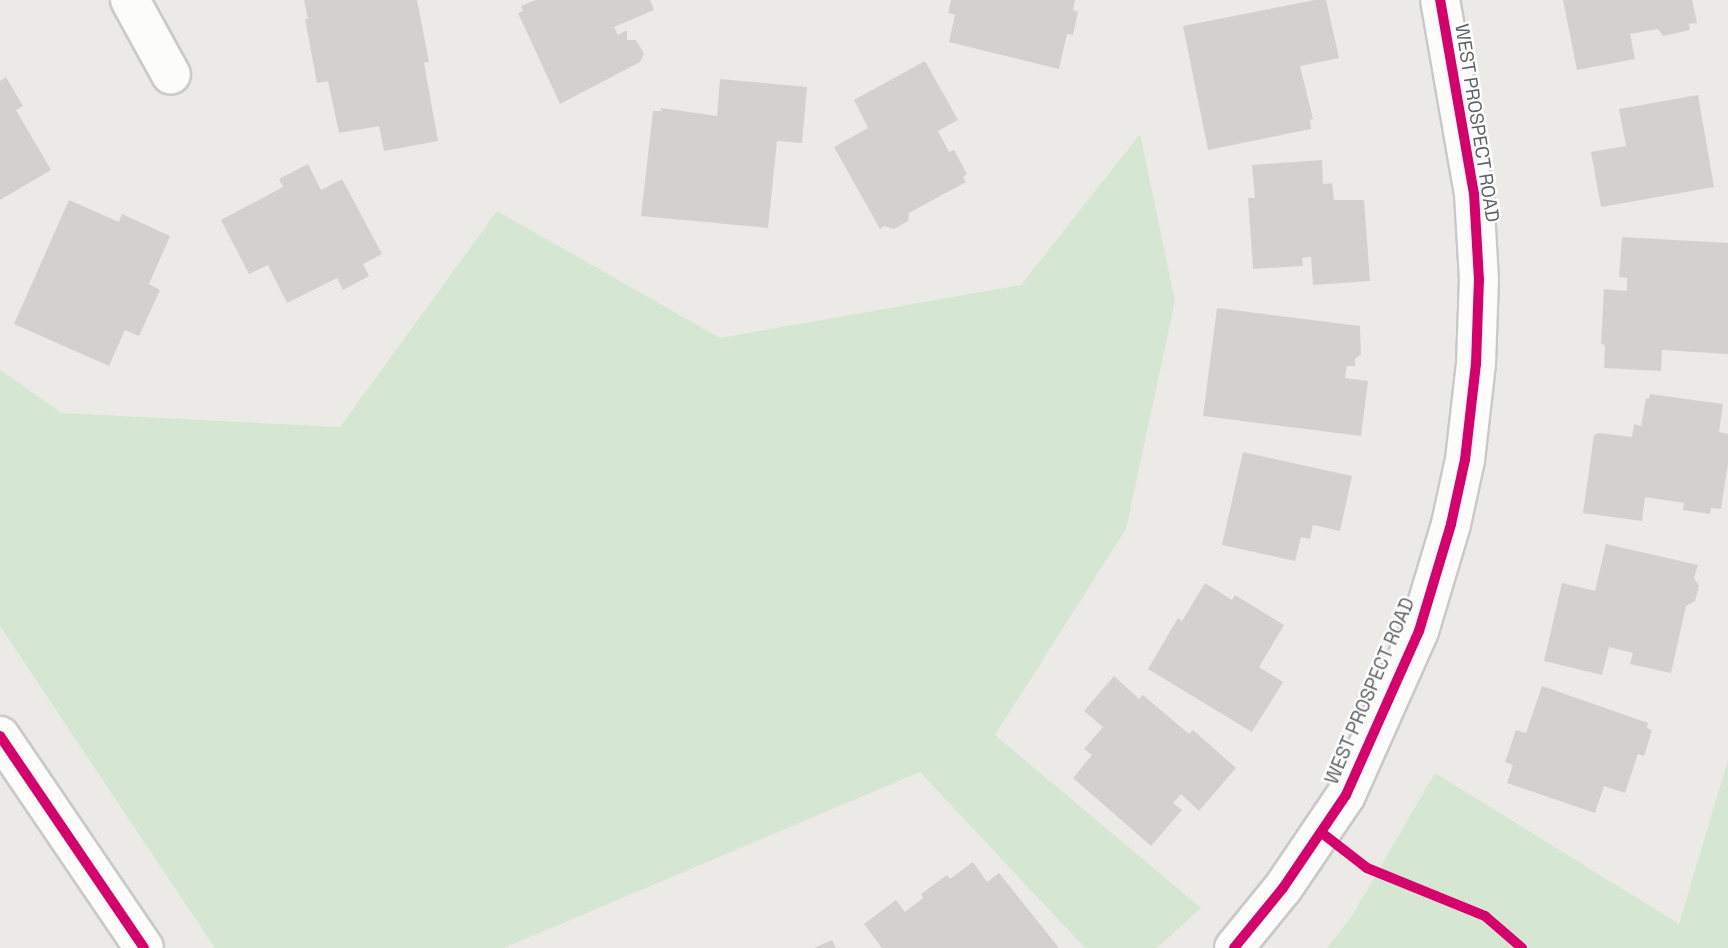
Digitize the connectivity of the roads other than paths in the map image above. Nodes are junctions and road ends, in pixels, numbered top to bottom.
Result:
1 (130, 0) edge
2 (1440, 0) edge
3 (171, 75) dead end
4 (4, 749) edge
5 (144, 948) edge
6 (1234, 948) edge

1 - 3 street
2 - 6 street, WEST PROSPECT ROAD
4 - 5 street

